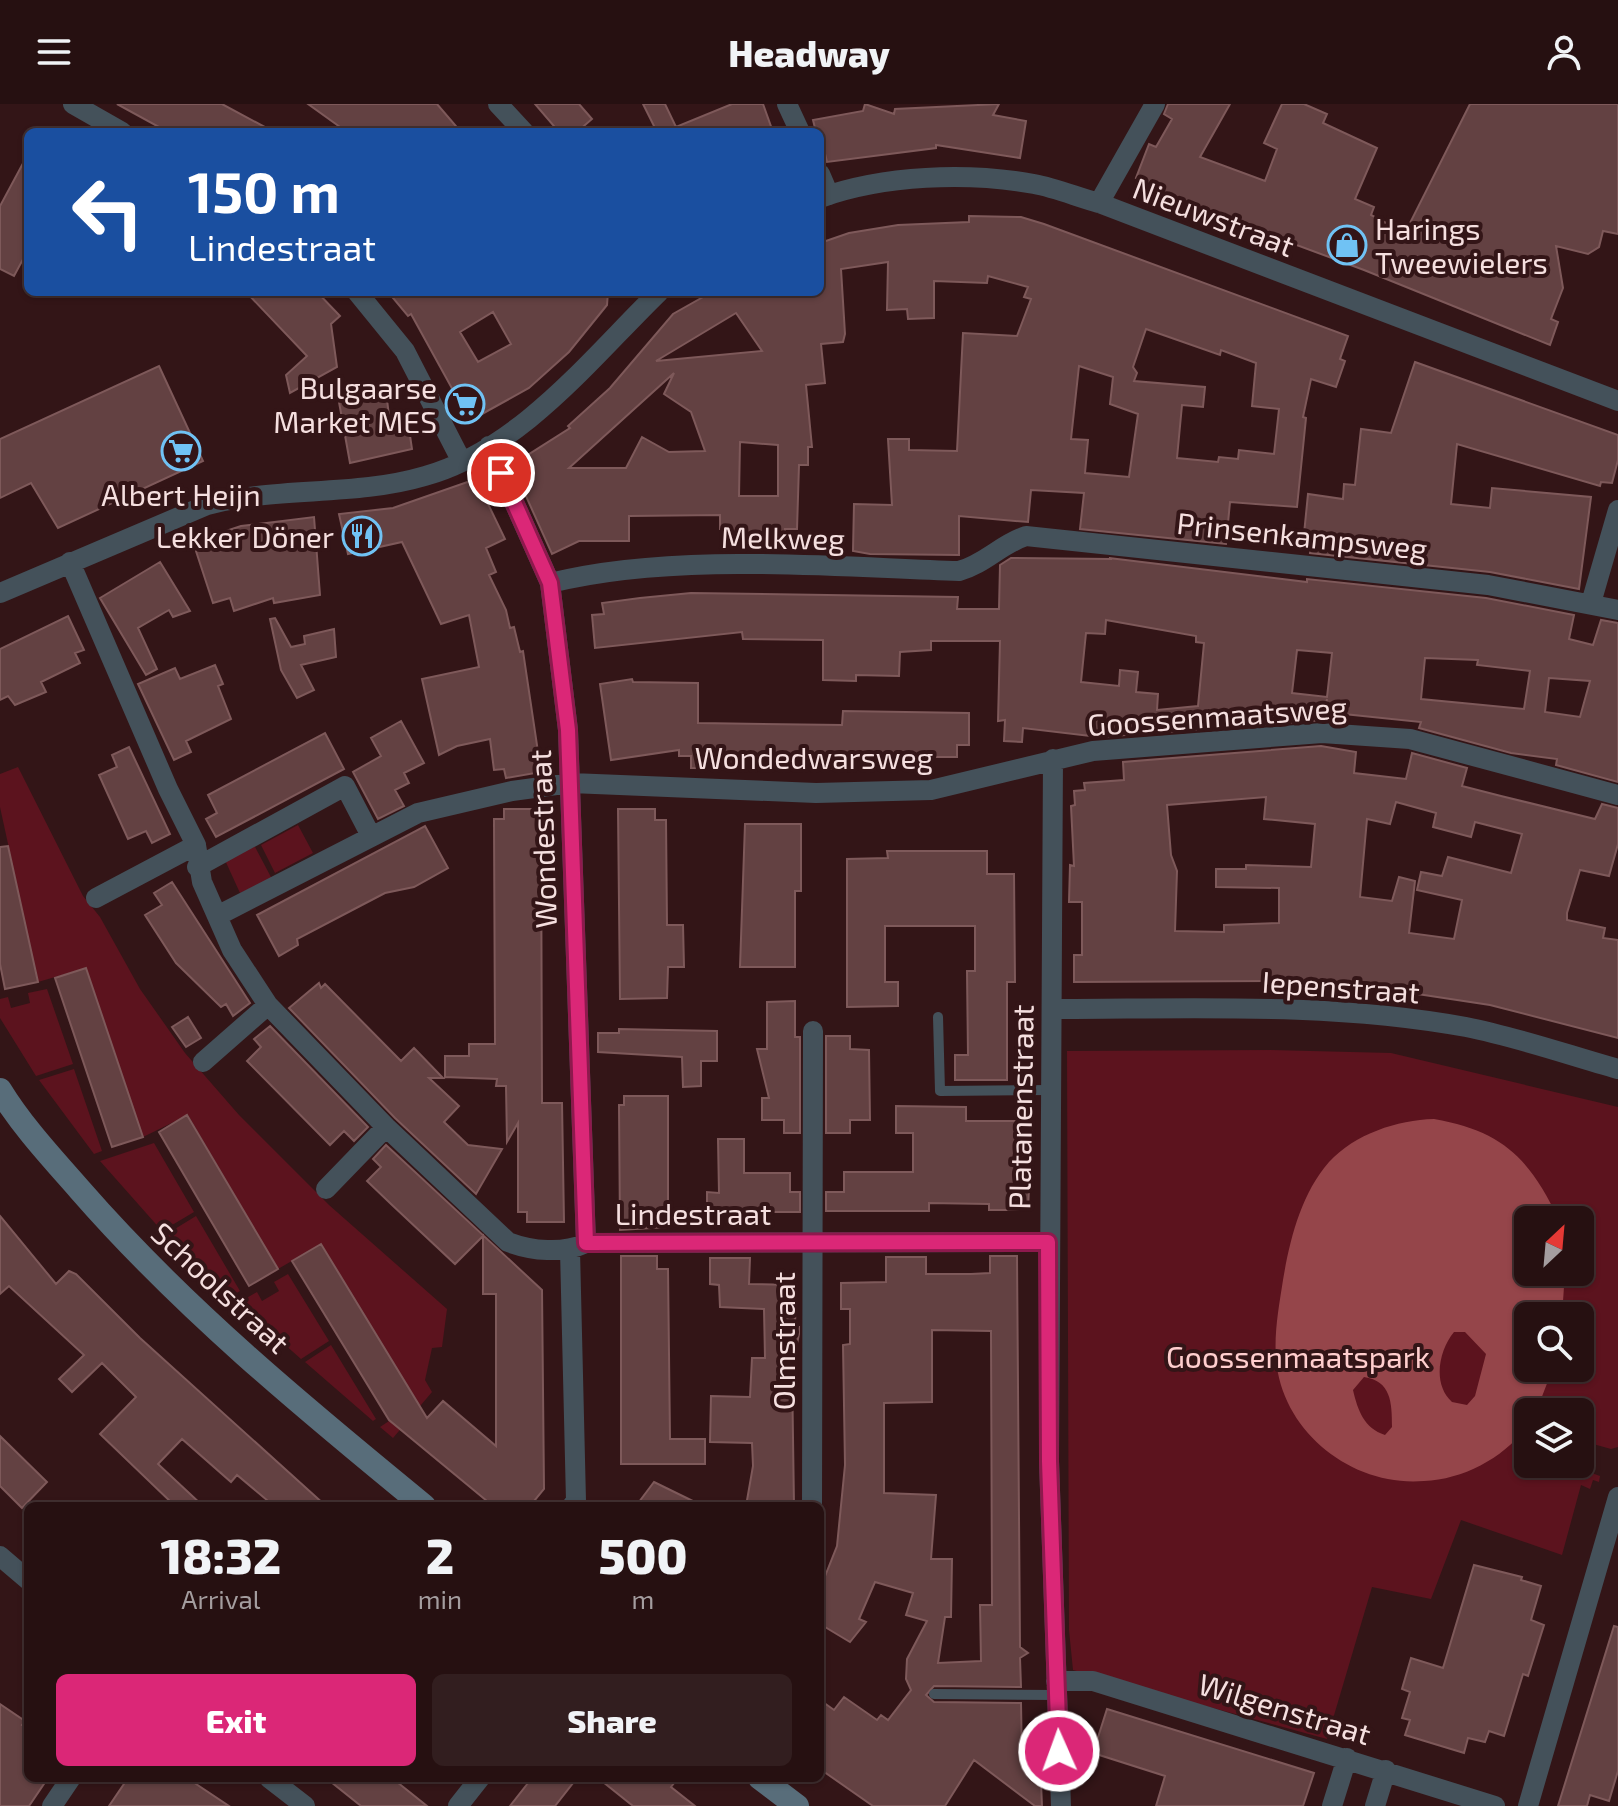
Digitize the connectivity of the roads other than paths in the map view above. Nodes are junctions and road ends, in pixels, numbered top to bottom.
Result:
1 (73, 104) edge
2 (498, 104) edge
3 (787, 104) edge
4 (1155, 104) edge
5 (115, 128) edge
6 (520, 128) edge
7 (798, 128) edge
8 (825, 196) edge
9 (1099, 203) junction
10 (360, 296) edge
11 (649, 296) edge
12 (1618, 401) edge
13 (489, 446) junction
14 (462, 462) junction
15 (1618, 510) edge
16 (1007, 542) joint
17 (70, 562) junction
18 (550, 583) junction
19 (0, 593) edge
20 (1591, 603) junction
21 (1618, 610) edge
22 (1053, 759) junction
23 (571, 783) junction
24 (1618, 795) edge
25 (371, 836) junction
26 (196, 845) junction
27 (197, 867) junction
28 (96, 898) dead end
29 (217, 916) junction
30 (268, 1005) junction
31 (1053, 1009) junction
32 (938, 1017) dead end
33 (813, 1031) dead end
34 (203, 1062) dead end
35 (1618, 1069) edge
36 (0, 1090) edge
37 (1052, 1090) junction
38 (386, 1127) junction
39 (326, 1189) dead end
40 (813, 1242) junction
41 (1048, 1242) junction
42 (578, 1247) junction
43 (1618, 1497) edge
44 (419, 1502) edge
45 (575, 1502) edge
46 (812, 1502) edge
47 (0, 1556) edge
48 (24, 1577) edge
49 (1056, 1688) junction
50 (934, 1694) dead end
51 (1347, 1758) junction
52 (1386, 1770) junction
53 (68, 1782) edge
54 (274, 1782) edge
55 (477, 1782) edge
56 (765, 1782) edge
57 (52, 1806) edge
58 (305, 1806) edge
59 (458, 1806) edge
60 (797, 1806) edge
61 (1061, 1806) edge
62 (1332, 1806) edge
63 (1375, 1806) edge
64 (1495, 1806) edge
65 (1528, 1806) edge

1 - 5 street
2 - 6 street
3 - 7 street
4 - 9 street
8 - 9 street, Nieuwstraat
9 - 12 street, Nieuwstraat
10 - 14 street
11 - 13 street
13 - 14 street
13 - 18 street, Wondestraat
14 - 17 street
15 - 20 street
16 - 18 street, Melkweg
16 - 20 street, Prinsenkampsweg
17 - 19 street
17 - 26 street, Lindestraat
18 - 23 street, Wondestraat
20 - 21 street, Prinsenkampsweg
22 - 23 street, Wondedwarsweg
22 - 24 street, Goossenmaatsweg
22 - 31 street, Platanenstraat
23 - 25 street, Wondedwarsweg
23 - 42 street, Wondestraat
25 - 27 street
25 - 29 street, Wondedwarsweg
26 - 27 street, Lindestraat
26 - 28 street
27 - 29 street, Lindestraat
29 - 30 street, Lindestraat
30 - 34 street
30 - 38 street, Lindestraat
31 - 35 street, Iepenstraat
31 - 37 street, Platanenstraat
32 - 37 lane
33 - 40 street, Olmstraat
36 - 44 street, Schoolstraat
37 - 41 street, Platanenstraat
38 - 39 street
38 - 42 street, Lindestraat
40 - 41 street, Lindestraat
40 - 42 street, Lindestraat
40 - 46 street, Olmstraat
41 - 49 street, Platanenstraat
42 - 45 street, Wondestraat
43 - 65 street
47 - 48 street
49 - 50 lane
49 - 51 street, Wilgenstraat
49 - 61 street, Platanenstraat
51 - 52 street, Wilgenstraat
51 - 62 street
52 - 63 street
52 - 64 street, Wilgenstraat
53 - 57 street
54 - 58 street
55 - 59 street
56 - 60 street

